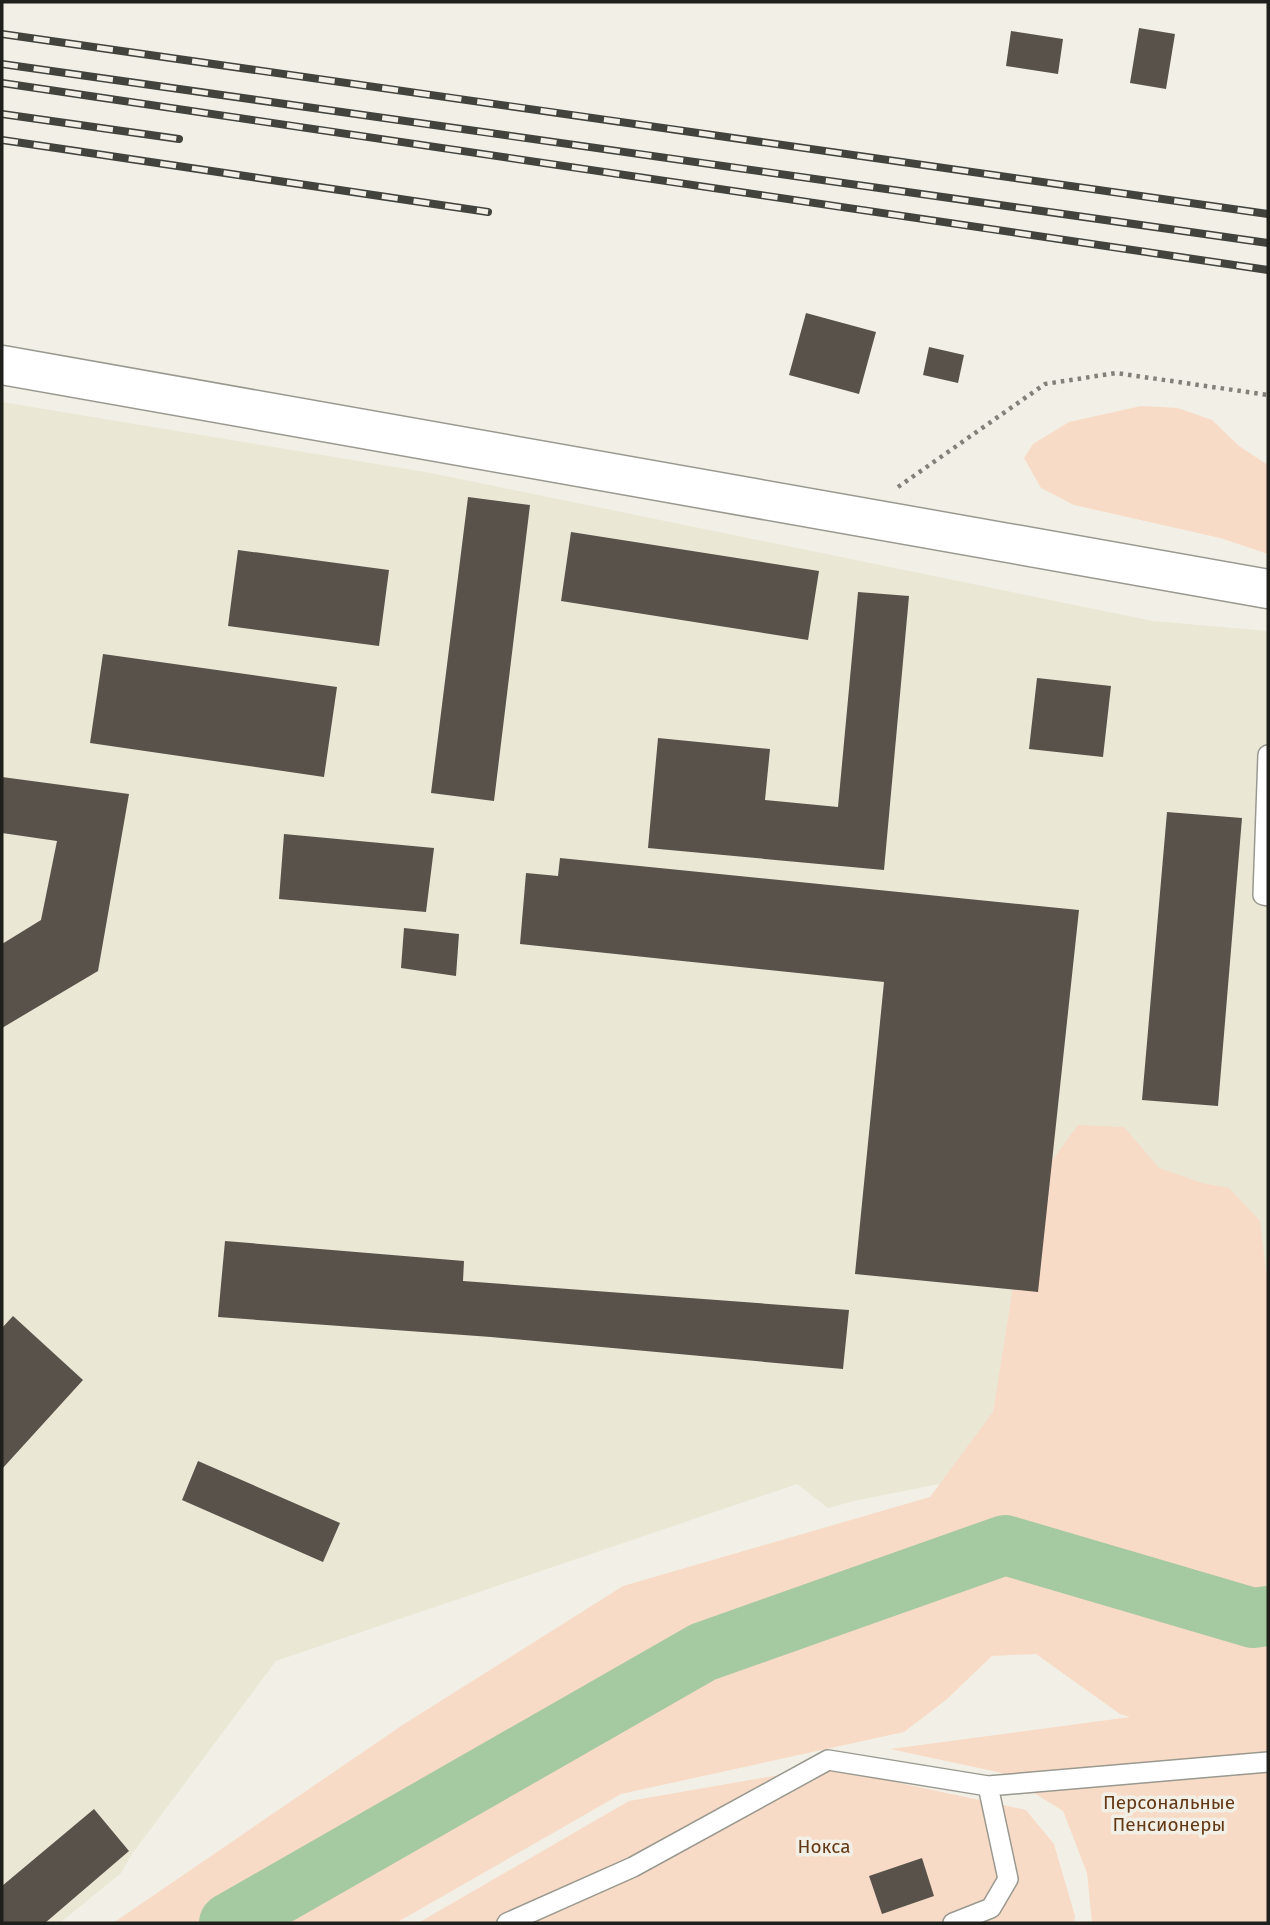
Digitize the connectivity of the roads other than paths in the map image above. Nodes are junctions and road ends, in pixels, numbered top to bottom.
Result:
1 (2, 365) edge
2 (1268, 589) edge
3 (1268, 755) edge
4 (1268, 896) edge
5 (1268, 1762) edge
6 (988, 1786) junction
7 (507, 1923) edge
8 (953, 1923) edge

1 - 2 street
3 - 4 lane
5 - 6 lane
6 - 7 lane
6 - 8 lane

